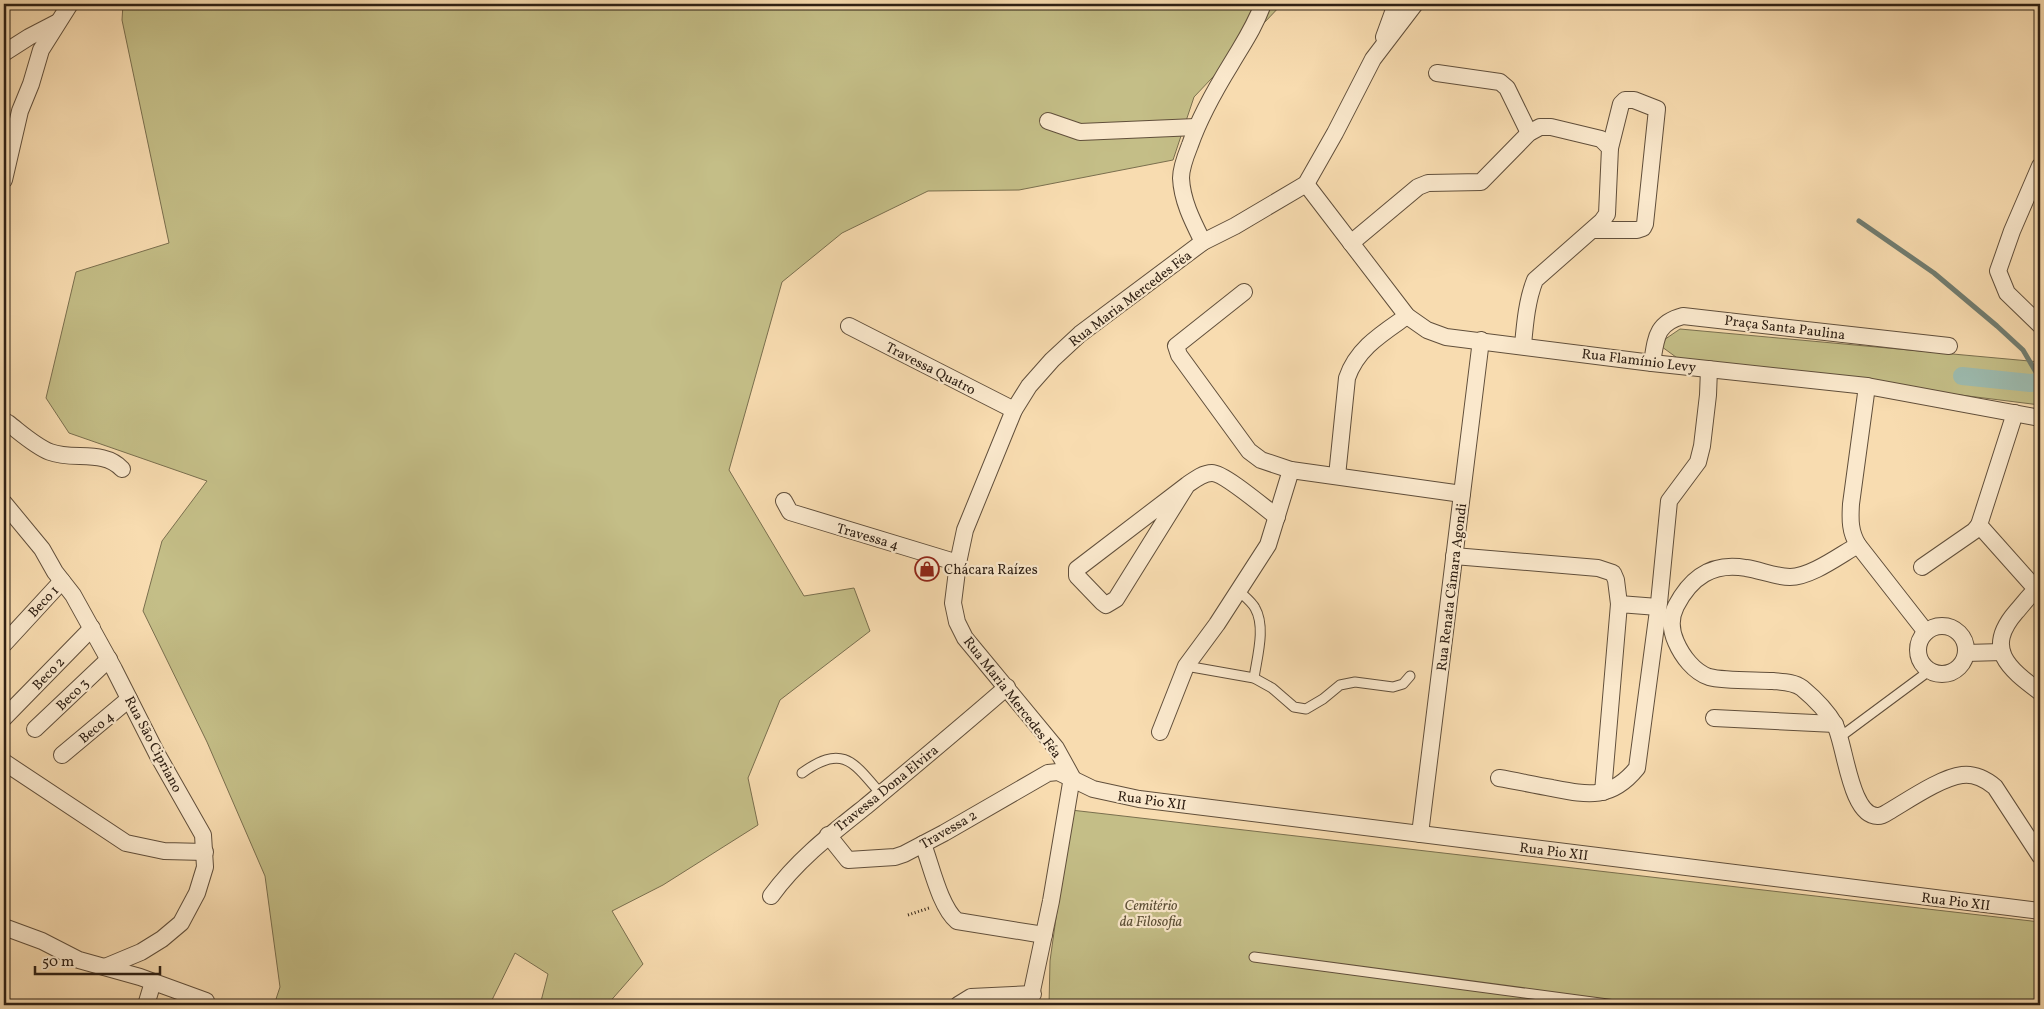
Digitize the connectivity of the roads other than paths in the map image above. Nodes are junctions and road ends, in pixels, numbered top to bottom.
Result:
1 (70, 4) edge
2 (1263, 4) edge
3 (1396, 4) edge
4 (1415, 4) edge
5 (56, 23) junction
6 (4, 52) edge
7 (1373, 60) junction
8 (1437, 73) dead end
9 (1048, 121) dead end
10 (1196, 127) junction
11 (1528, 133) junction
12 (1610, 148) junction
13 (2040, 166) edge
14 (4, 180) edge
15 (1306, 184) junction
16 (1593, 230) junction
17 (1204, 242) junction
18 (1351, 243) junction
19 (1244, 292) dead end
20 (1407, 316) junction
21 (2040, 325) edge
22 (849, 326) dead end
23 (1481, 340) junction
24 (1523, 345) junction
25 (1949, 346) dead end
26 (1652, 363) junction
27 (1709, 369) junction
28 (1867, 386) junction
29 (1014, 410) junction
30 (2015, 413) junction
31 (2040, 418) edge
32 (4, 422) edge
33 (122, 468) dead end
34 (1291, 470) junction
35 (1337, 476) junction
36 (1187, 485) junction
37 (1462, 494) junction
38 (784, 501) dead end
39 (6, 510) edge
40 (1277, 517) junction
41 (1979, 525) junction
42 (1858, 545) junction
43 (1454, 556) junction
44 (958, 563) junction
45 (1922, 567) dead end
46 (62, 581) junction
47 (2038, 587) edge
48 (1239, 591) junction
49 (1618, 604) junction
50 (1658, 607) junction
51 (92, 628) junction
52 (1926, 632) junction
53 (4, 644) edge
54 (2002, 652) junction
55 (1966, 654) junction
56 (109, 659) junction
57 (1186, 666) junction
58 (1929, 671) junction
59 (1410, 676) dead end
60 (1254, 678) junction
61 (1008, 687) junction
62 (2040, 692) edge
63 (129, 699) junction
64 (4, 718) edge
65 (1714, 718) dead end
66 (35, 729) dead end
67 (1837, 731) junction
68 (1160, 732) dead end
69 (62, 756) dead end
70 (4, 762) edge
71 (802, 773) dead end
72 (1072, 777) junction
73 (1499, 778) dead end
74 (1603, 792) junction
75 (880, 793) junction
76 (1420, 834) junction
77 (828, 835) junction
78 (923, 844) junction
79 (205, 852) junction
80 (2040, 856) edge
81 (771, 896) dead end
82 (2040, 911) edge
83 (4, 927) edge
84 (1044, 935) junction
85 (1254, 957) dead end
86 (105, 967) junction
87 (153, 982) junction
88 (1031, 999) edge
89 (206, 1001) dead end
90 (146, 1005) edge
91 (958, 1005) edge
92 (1615, 1005) edge

1 - 5 street
2 - 10 street
3 - 7 street
4 - 7 street, Rua Maria Mercedes Féa
5 - 6 street
5 - 14 street
7 - 15 street, Rua Maria Mercedes Féa
8 - 11 street
9 - 10 street
10 - 17 street
11 - 12 street
11 - 18 street
12 - 16 street
12 - 16 street
13 - 21 street
15 - 17 street, Rua Maria Mercedes Féa
15 - 18 street, Rua Flamínio Levy
16 - 24 street
17 - 29 street, Rua Maria Mercedes Féa
18 - 20 street, Rua Flamínio Levy
19 - 34 street
20 - 23 street, Rua Flamínio Levy
20 - 35 street
22 - 29 street, Travessa Quatro
23 - 24 street, Rua Flamínio Levy
23 - 37 street, Rua Renata Câmara Agondi
24 - 26 street, Rua Flamínio Levy
25 - 26 street, Praça Santa Paulina
26 - 27 street, Rua Flamínio Levy
27 - 28 street, Rua Flamínio Levy
27 - 50 street
28 - 30 street, Rua Flamínio Levy
28 - 42 street
29 - 44 street, Rua Maria Mercedes Féa
30 - 31 street, Rua Flamínio Levy
30 - 41 street
32 - 33 street
34 - 35 street
34 - 40 street
35 - 37 street
36 - 36 street
36 - 40 street
37 - 43 street, Rua Renata Câmara Agondi
38 - 44 street, Travessa 4
39 - 46 street, Rua São Cipriano
40 - 48 street
41 - 45 street
41 - 47 street
42 - 52 street
42 - 67 street
43 - 49 street
43 - 76 street, Rua Renata Câmara Agondi
44 - 61 street, Rua Maria Mercedes Féa
46 - 51 street, Rua São Cipriano
46 - 53 street, Beco 1
47 - 54 street
48 - 57 street
48 - 60 lane
49 - 50 street
49 - 74 street
50 - 74 street
51 - 56 street, Rua São Cipriano
51 - 64 street, Beco 2
52 - 55 street
52 - 58 street
54 - 55 street
54 - 62 street
55 - 58 street
56 - 63 street, Rua São Cipriano
56 - 66 street, Beco 3
57 - 60 lane
57 - 68 street
58 - 67 lane
59 - 60 lane
61 - 72 street, Rua Maria Mercedes Féa
61 - 75 street, Travessa Dona Elvira
63 - 69 street, Beco 4
63 - 79 street, Rua São Cipriano
65 - 67 street
67 - 80 street
70 - 79 street
71 - 75 lane
72 - 76 street, Rua Pio XII
72 - 78 street, Travessa 2
72 - 84 street
73 - 74 street
75 - 77 street, Travessa Dona Elvira
76 - 82 street, Rua Pio XII
77 - 78 street, Travessa 2
77 - 81 street, Travessa Dona Elvira
78 - 84 street
79 - 86 street, Rua São Cipriano
83 - 86 street
84 - 88 street
85 - 92 lane
86 - 87 street
87 - 89 street
87 - 90 street
88 - 91 street

